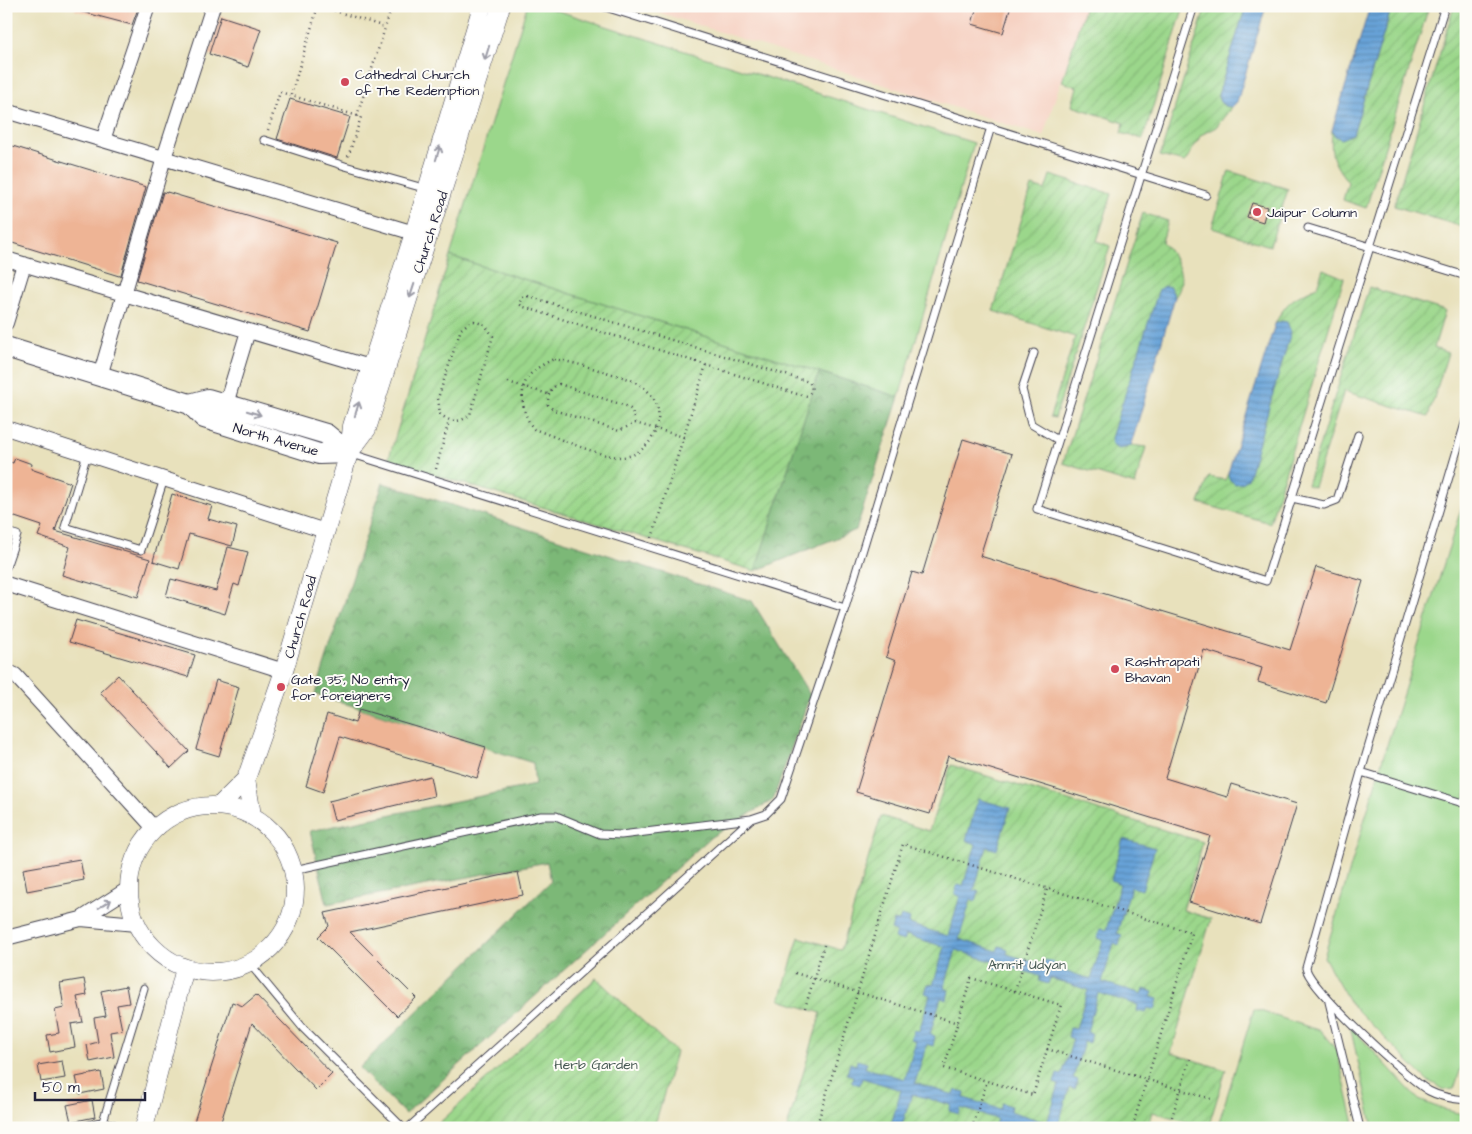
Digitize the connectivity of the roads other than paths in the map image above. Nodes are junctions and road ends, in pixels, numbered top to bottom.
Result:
1 (148, 6) edge
2 (213, 6) edge
3 (482, 6) edge
4 (501, 6) edge
5 (602, 6) edge
6 (1194, 6) edge
7 (1445, 6) edge
8 (6, 111) edge
9 (991, 128) junction
10 (103, 140) junction
11 (264, 140) road end
12 (164, 158) junction
13 (1141, 174) junction
14 (435, 182) junction
15 (1206, 195) dead end
16 (1308, 228) dead end
17 (414, 233) junction
18 (1370, 247) junction
19 (6, 259) edge
20 (24, 264) junction
21 (1466, 276) edge
22 (124, 294) junction
23 (6, 323) edge
24 (248, 331) junction
25 (6, 347) edge
26 (1034, 353) dead end
27 (370, 367) junction
28 (100, 376) junction
29 (190, 404) junction
30 (226, 404) junction
31 (1466, 420) edge
32 (6, 428) edge
33 (1358, 435) dead end
34 (1058, 440) junction
35 (349, 453) junction
36 (87, 454) junction
37 (164, 479) junction
38 (1292, 498) junction
39 (325, 531) junction
40 (6, 532) edge
41 (6, 567) edge
42 (6, 584) edge
43 (845, 608) junction
44 (6, 671) edge
45 (284, 671) junction
46 (1361, 772) junction
47 (246, 779) junction
48 (1466, 804) edge
49 (219, 806) junction
50 (252, 814) junction
51 (751, 819) junction
52 (154, 828) junction
53 (294, 870) junction
54 (128, 889) junction
55 (81, 919) junction
56 (136, 924) junction
57 (6, 938) edge
58 (250, 964) junction
59 (185, 968) junction
60 (144, 988) dead end
61 (1329, 1001) junction
62 (1466, 1100) edge
63 (102, 1125) edge
64 (78, 1128) edge
65 (123, 1128) edge
66 (144, 1128) edge
67 (403, 1128) edge
68 (408, 1128) edge
69 (1360, 1128) edge

1 - 10 street
2 - 12 street
14 -> 3 street, Church Road
4 -> 14 street, Church Road
5 - 9 lane
6 - 13 lane
7 - 18 lane
8 - 10 street
9 - 13 lane
9 - 43 lane
10 - 12 street
11 - 14 lane
12 - 17 street
12 - 22 street
13 - 15 lane
13 - 34 lane
14 - 17 street, Church Road
14 -> 35 street, Church Road
16 - 18 lane
17 - 27 street, Church Road
18 - 21 lane
18 - 38 lane
19 - 20 street
20 - 22 street
20 - 23 street
22 - 24 street
22 - 28 street
24 - 27 street
24 - 30 street
25 - 28 main road, North Avenue
26 - 34 lane
35 -> 27 street, Church Road
28 - 29 main road, North Avenue
29 - 30 main road, North Avenue
29 - 35 main road, North Avenue
30 -> 35 main road, North Avenue
31 - 46 lane
32 - 36 street
33 - 38 lane
34 - 38 lane
35 - 39 street, Church Road
35 - 43 lane
36 - 37 street
36 - 37 lane
37 - 39 street
39 - 45 street, Church Road
40 - 41 lane
42 - 45 street
43 - 51 lane
44 - 52 street
45 - 47 street, Church Road
46 - 48 lane
46 - 61 lane
47 - 49 street, Church Road
47 - 50 street, Church Road
49 - 50 street
49 - 52 street
50 - 53 street
51 - 53 lane
51 - 68 lane
52 - 54 street
53 - 58 street
55 -> 54 street
54 - 56 street
55 - 56 street
55 - 57 street
56 - 59 street
58 - 59 street
58 - 67 lane
59 - 66 street
60 - 63 lane
61 - 62 lane
61 - 69 lane
63 - 64 lane
63 - 65 lane

